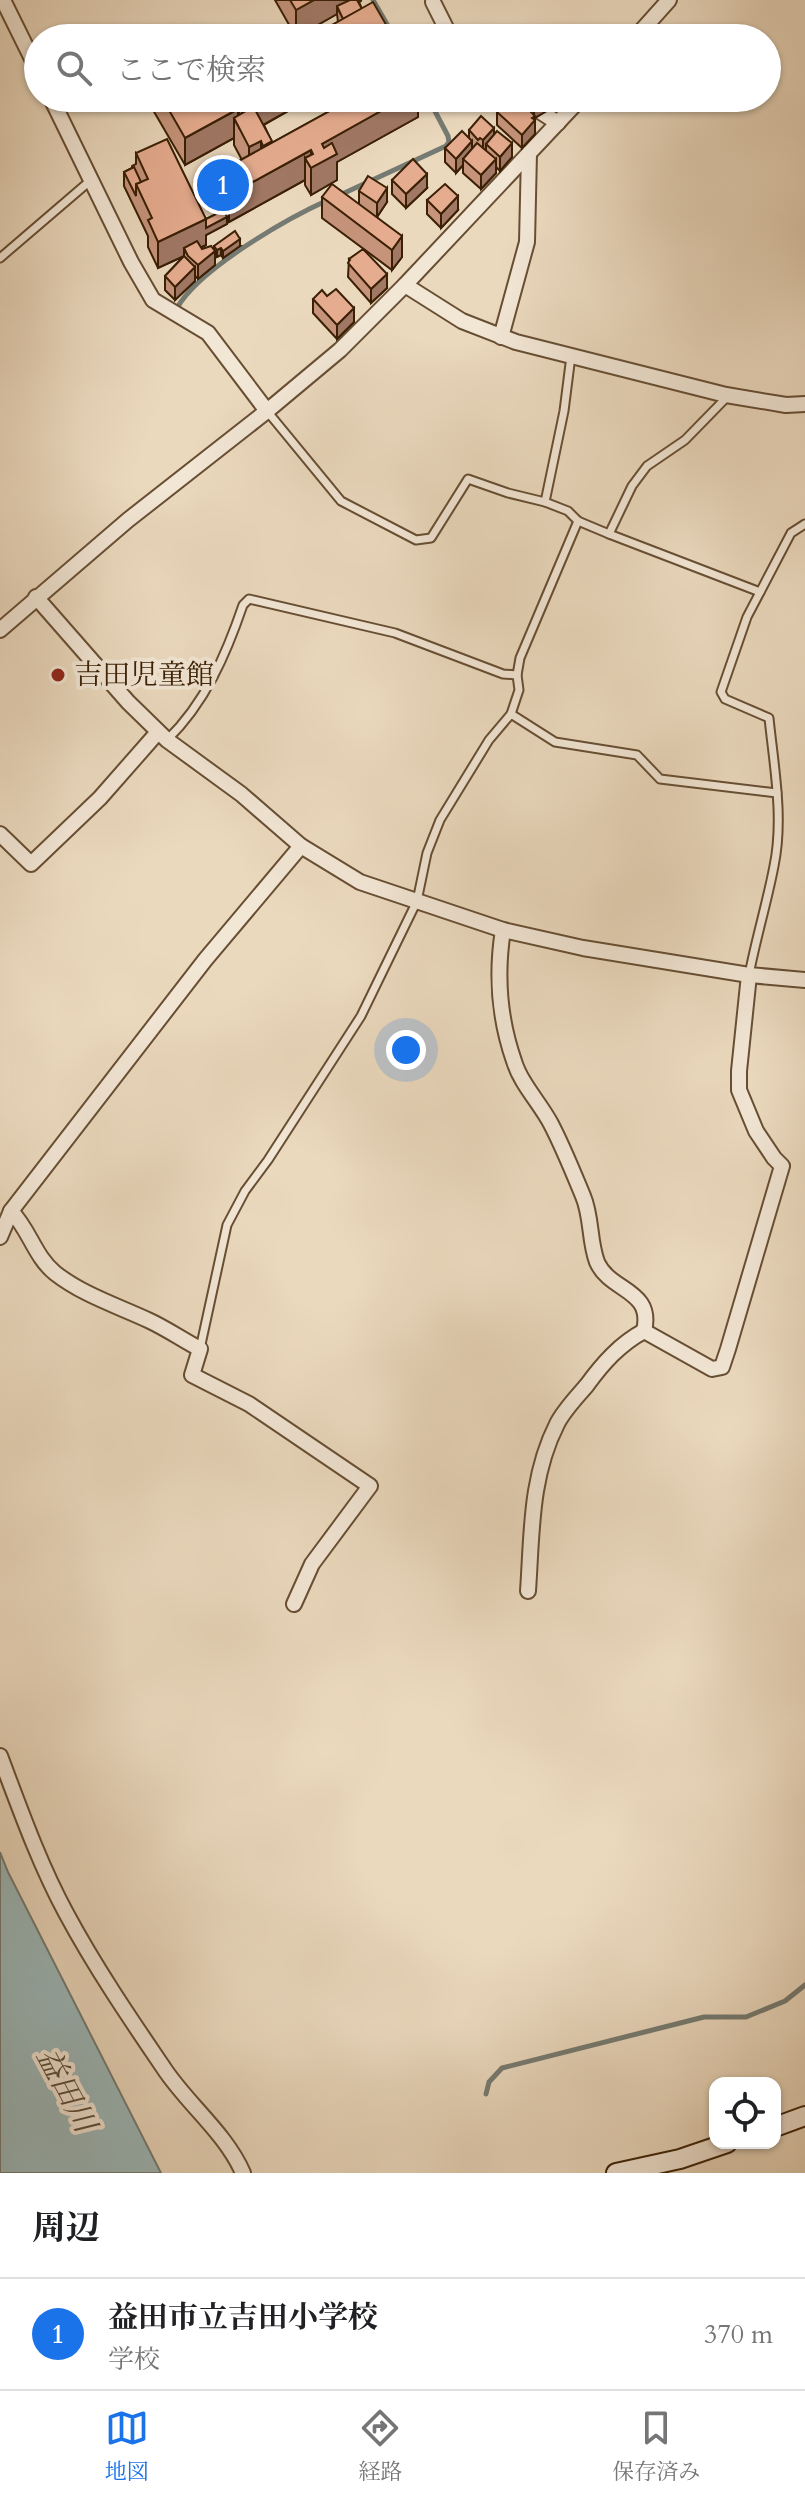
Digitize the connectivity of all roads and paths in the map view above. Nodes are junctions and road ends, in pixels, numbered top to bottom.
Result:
1 (3, 0) edge
2 (669, 0) edge
3 (433, 2) edge
4 (444, 24) edge
5 (648, 24) edge
6 (24, 43) edge
7 (58, 112) edge
8 (541, 112) edge
9 (568, 112) edge
10 (558, 123) junction
11 (529, 153) junction
12 (91, 180) junction
13 (0, 258) edge
14 (405, 285) junction
15 (501, 337) junction
16 (571, 356) junction
17 (726, 395) junction
18 (805, 404) edge
19 (267, 411) junction
20 (545, 502) junction
21 (578, 521) junction
22 (805, 524) edge
23 (609, 534) junction
24 (760, 592) junction
25 (36, 597) junction
26 (0, 630) edge
27 (517, 675) junction
28 (511, 714) junction
29 (163, 736) junction
30 (777, 793) junction
31 (0, 834) edge
32 (301, 846) junction
33 (417, 901) junction
34 (503, 930) junction
35 (749, 975) junction
36 (805, 980) edge
37 (11, 1211) junction
38 (0, 1237) edge
39 (644, 1331) junction
40 (200, 1349) junction
41 (528, 1591) dead end
42 (294, 1604) dead end
43 (0, 1756) edge
44 (805, 2116) edge
45 (781, 2125) edge
46 (709, 2149) edge
47 (243, 2173) edge
48 (616, 2173) edge

1 - 6 street
2 - 5 street
3 - 4 street
7 - 12 street
8 - 10 street
9 - 10 street
10 - 11 street
11 - 14 street
11 - 15 street
12 - 13 lane
12 - 19 street
14 - 15 street
14 - 19 street
15 - 16 street
16 - 17 street
16 - 20 lane
17 - 18 street
17 - 23 lane
19 - 20 lane
19 - 25 street
20 - 21 lane
21 - 23 lane
21 - 27 lane
22 - 24 lane
23 - 24 lane
24 - 30 lane
25 - 26 street
25 - 29 street
27 - 28 lane
27 - 29 lane
28 - 30 lane
28 - 33 lane
29 - 31 street
29 - 32 street
30 - 35 lane
32 - 33 street
32 - 37 street
33 - 34 street
33 - 40 lane
34 - 35 street
34 - 39 street
35 - 36 street
35 - 39 street
37 - 38 street
37 - 40 street
39 - 41 street
40 - 42 street
43 - 47 street
44 - 45 main road
46 - 48 main road

